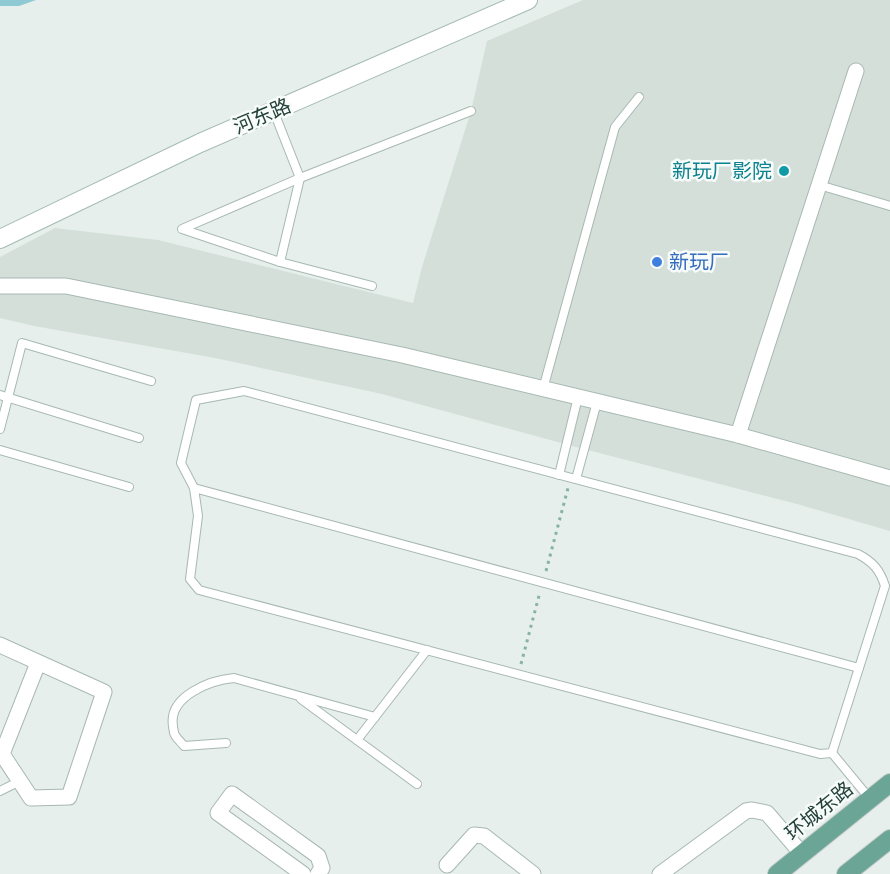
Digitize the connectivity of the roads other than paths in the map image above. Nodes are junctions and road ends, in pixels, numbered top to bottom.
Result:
1 (528, 0) edge
2 (856, 71) dead end
3 (639, 97) dead end
4 (471, 111) dead end
5 (274, 112) junction
6 (300, 178) junction
7 (819, 185) junction
8 (890, 206) edge
9 (0, 238) edge
10 (279, 262) junction
11 (0, 286) edge
12 (372, 286) dead end
13 (151, 381) dead end
14 (543, 389) junction
15 (4, 396) edge
16 (578, 397) junction
17 (597, 402) junction
18 (0, 429) edge
19 (738, 435) junction
20 (139, 438) dead end
21 (0, 450) edge
22 (559, 475) junction
23 (890, 478) edge
24 (576, 479) junction
25 (129, 487) dead end
26 (194, 488) junction
27 (0, 645) edge
28 (427, 650) junction
29 (38, 663) junction
30 (859, 668) junction
31 (295, 695) junction
32 (375, 717) junction
33 (357, 740) junction
34 (226, 743) dead end
35 (832, 753) junction
36 (20, 781) junction
37 (890, 783) edge
38 (417, 784) dead end
39 (0, 791) edge
40 (870, 799) junction
41 (890, 839) edge
42 (802, 854) junction
43 (447, 865) dead end
44 (303, 874) edge
45 (318, 874) edge
46 (533, 874) edge
47 (660, 874) edge
48 (777, 874) edge
49 (846, 874) edge

1 - 5 main road, 河东路
2 - 7 street
3 - 14 lane
4 - 6 lane
5 - 6 lane
5 - 9 main road, 河东路
6 - 10 lane
6 - 10 lane
7 - 8 lane
7 - 19 street
10 - 12 lane
11 - 14 street
13 - 15 lane
14 - 16 street
15 - 18 lane
15 - 20 lane
16 - 17 street
16 - 22 lane
17 - 19 street
17 - 24 lane
19 - 23 street
21 - 25 lane
22 - 24 lane
22 - 26 lane
24 - 30 lane
26 - 28 lane
26 - 30 lane
27 - 29 street
28 - 32 lane
28 - 35 lane
29 - 36 street
29 - 36 street
30 - 35 lane
31 - 32 lane
31 - 33 lane
31 - 34 lane
32 - 33 lane
33 - 38 lane
35 - 40 lane
36 - 39 lane
37 - 40 main road, 环城东路
40 - 42 main road, 环城东路
41 - 49 main road
42 - 47 street
42 - 48 main road, 环城东路
43 - 46 street
44 - 45 street

